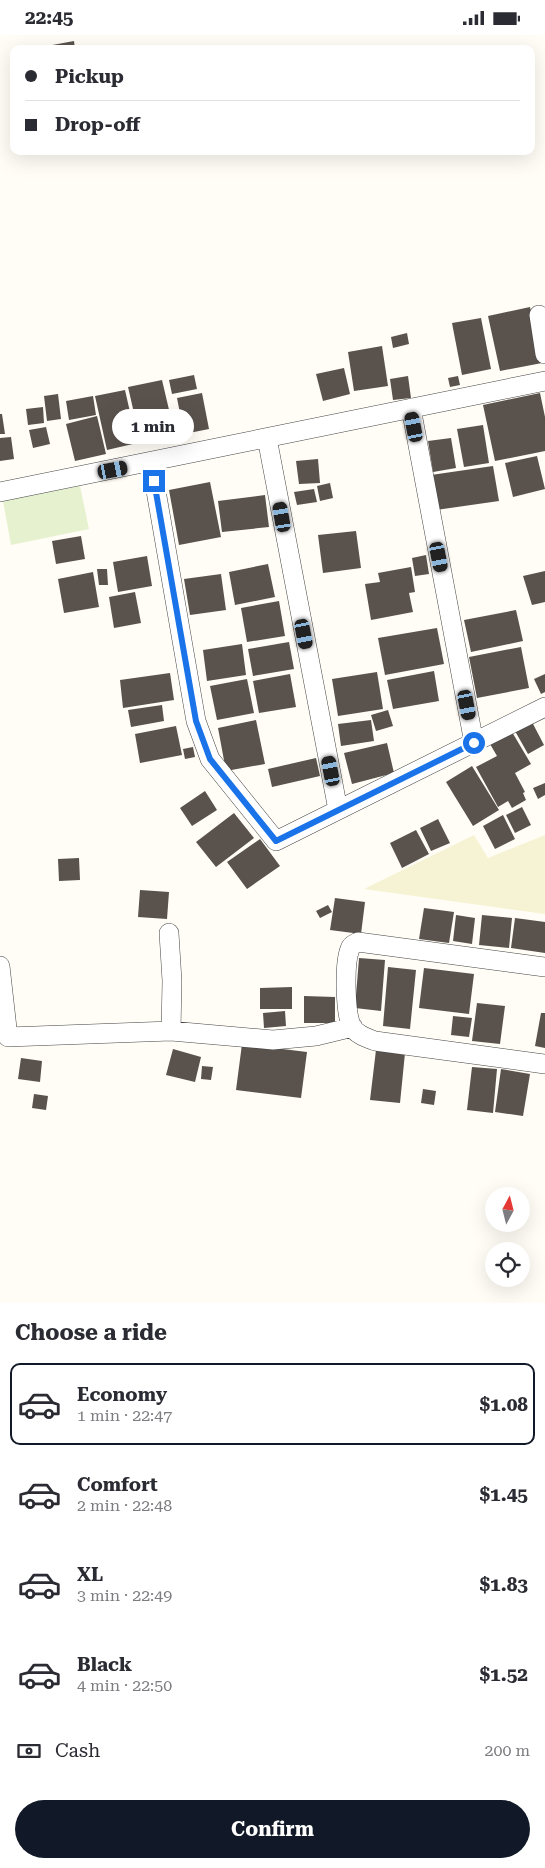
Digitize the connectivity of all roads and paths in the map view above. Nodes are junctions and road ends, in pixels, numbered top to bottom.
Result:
1 (539, 315) dead end
2 (545, 354) edge
3 (545, 381) edge
4 (411, 408) junction
5 (267, 438) junction
6 (151, 462) junction
7 (0, 491) edge
8 (545, 707) edge
9 (474, 743) junction
10 (338, 810) junction
11 (169, 933) dead end
12 (0, 966) edge
13 (545, 967) edge
14 (353, 1027) junction
15 (171, 1031) junction
16 (545, 1064) edge

1 - 2 street
3 - 4 street
4 - 5 street
4 - 9 street
5 - 6 street
5 - 10 street
6 - 7 street
6 - 10 street
8 - 9 street
9 - 10 street
11 - 15 street
12 - 15 street
13 - 14 street
14 - 15 street
14 - 16 street

